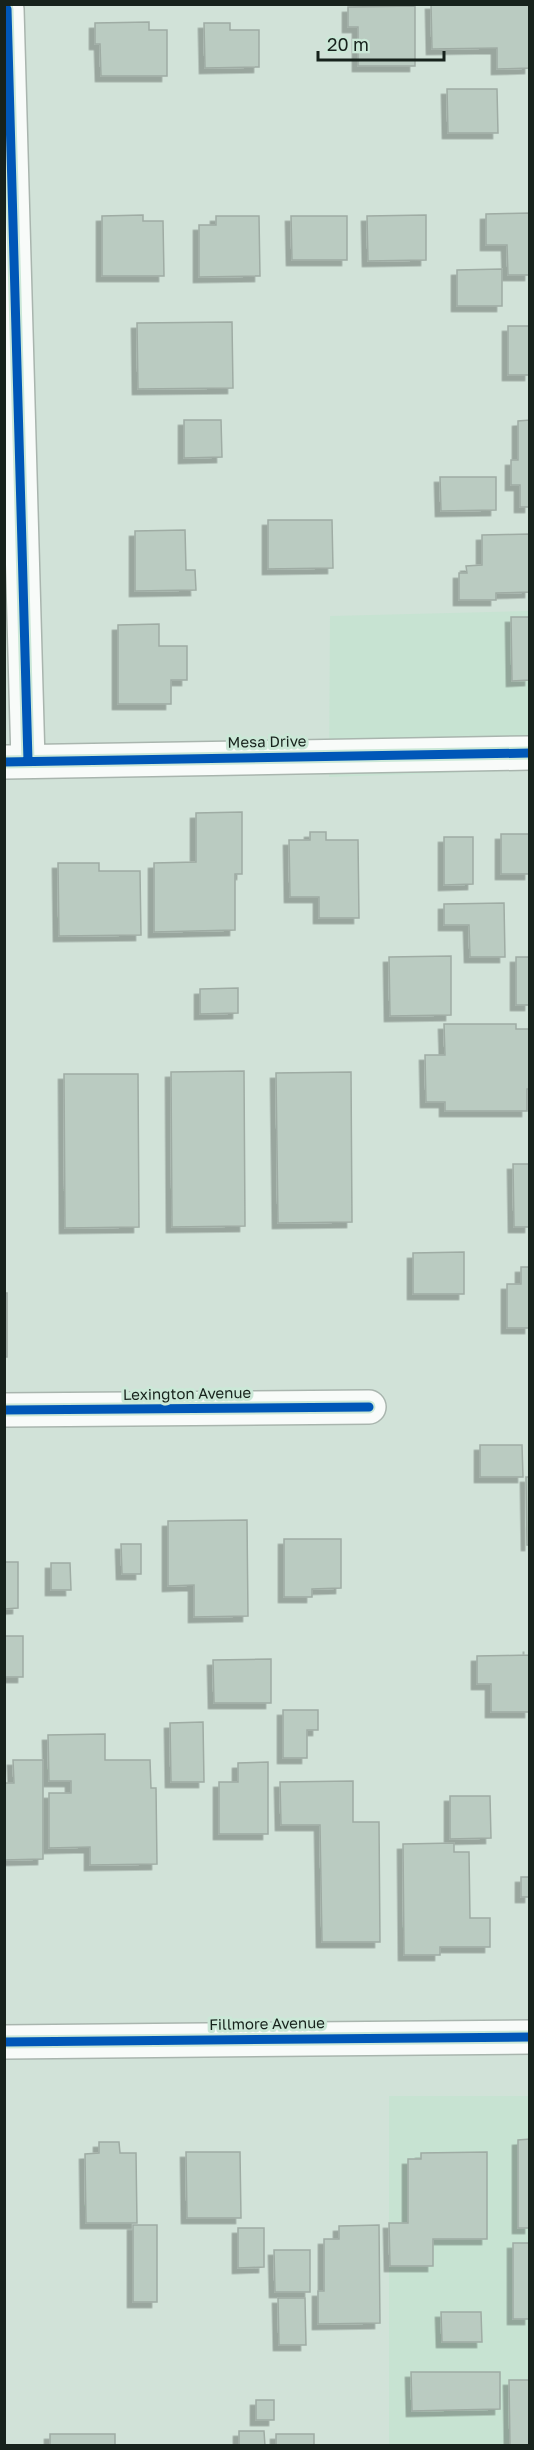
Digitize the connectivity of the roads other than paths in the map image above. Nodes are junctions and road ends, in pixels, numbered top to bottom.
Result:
1 (7, 9) dead end
2 (530, 753) edge
3 (16, 762) edge
4 (369, 1407) dead end
5 (4, 1410) edge
6 (530, 2037) edge
7 (4, 2042) edge

1 - 3 street
2 - 3 street, Mesa Drive
4 - 5 street, Lexington Avenue
6 - 7 street, Fillmore Avenue

